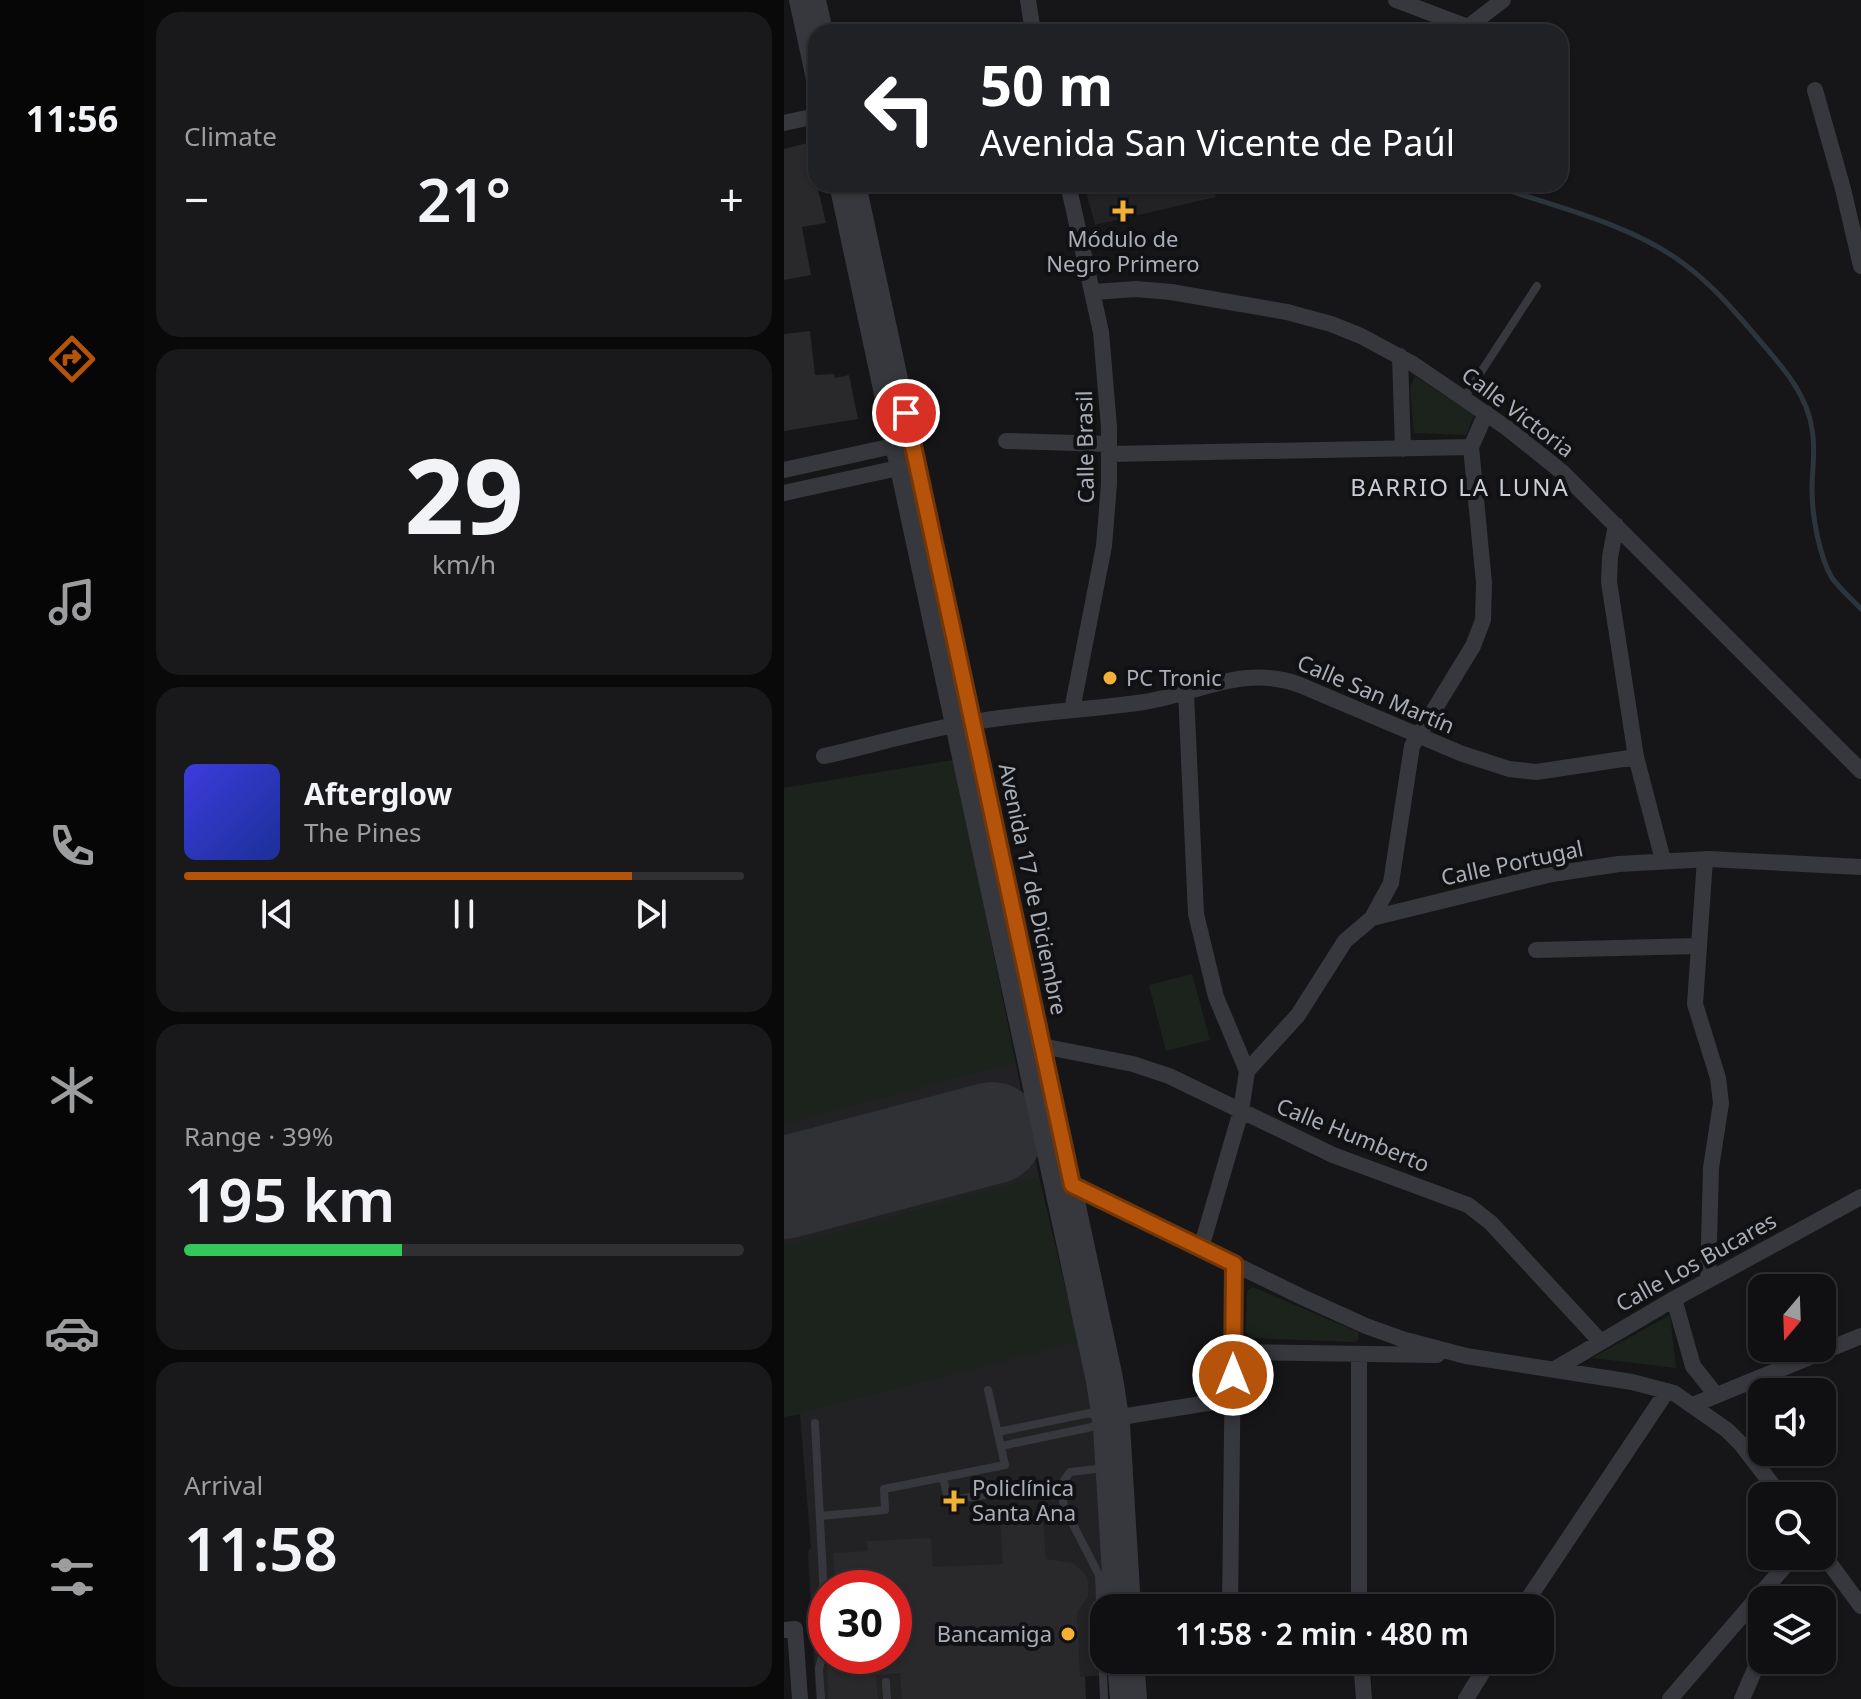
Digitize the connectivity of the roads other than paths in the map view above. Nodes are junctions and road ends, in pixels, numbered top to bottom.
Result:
1 (799, 0) edge
2 (816, 0) edge
3 (1028, 0) edge
4 (1396, 0) edge
5 (1503, 0) edge
6 (821, 24) edge
7 (1032, 24) edge
8 (1460, 24) edge
9 (1472, 24) edge
10 (808, 42) edge
11 (1815, 90) dead end
12 (808, 118) edge
13 (784, 123) edge
14 (841, 192) edge
15 (857, 192) edge
16 (1070, 192) edge
17 (1861, 266) edge
18 (1537, 286) dead end
19 (1094, 292) junction
20 (1400, 356) junction
21 (1464, 398) junction
22 (1486, 413) junction
23 (1006, 441) dead end
24 (904, 444) junction
25 (1471, 447) junction
26 (1109, 449) junction
27 (1403, 449) junction
28 (909, 466) junction
29 (784, 470) edge
30 (784, 493) edge
31 (1616, 525) junction
32 (1186, 692) junction
33 (1072, 710) junction
34 (964, 724) junction
35 (1418, 734) junction
36 (824, 756) dead end
37 (1636, 757) junction
38 (1861, 771) edge
39 (1705, 859) junction
40 (1663, 860) junction
41 (1861, 867) edge
42 (1372, 918) junction
43 (1698, 946) junction
44 (1536, 950) dead end
45 (1042, 1046) junction
46 (1247, 1071) junction
47 (1241, 1111) junction
48 (1072, 1185) junction
49 (1861, 1197) edge
50 (1201, 1248) junction
51 (1234, 1264) junction
52 (1708, 1279) junction
53 (1674, 1299) junction
54 (1861, 1336) edge
55 (1600, 1341) junction
56 (1233, 1352) junction
57 (1359, 1354) junction
58 (1466, 1356) junction
59 (1555, 1369) junction
60 (988, 1390) dead end
61 (1667, 1391) junction
62 (1716, 1395) junction
63 (1233, 1399) junction
64 (1693, 1405) junction
65 (1111, 1419) junction
66 (815, 1423) dead end
67 (998, 1432) junction
68 (1001, 1446) junction
69 (1106, 1467) junction
70 (943, 1477) junction
71 (1770, 1482) edge
72 (1061, 1485) junction
73 (820, 1516) junction
74 (823, 1570) edge
75 (1835, 1570) edge
76 (1113, 1594) edge
77 (1130, 1594) edge
78 (1230, 1594) edge
79 (1359, 1594) edge
80 (1531, 1594) edge
81 (1861, 1606) edge
82 (1748, 1613) edge
83 (790, 1630) edge
84 (819, 1674) edge
85 (1118, 1674) edge
86 (1135, 1674) edge
87 (1362, 1674) edge
88 (1481, 1674) edge
89 (1753, 1674) edge
90 (886, 1682) dead end
91 (800, 1699) edge
92 (821, 1699) edge
93 (887, 1699) edge
94 (1104, 1699) edge
95 (1120, 1699) edge
96 (1137, 1699) edge
97 (1364, 1699) edge
98 (1466, 1699) edge
99 (1670, 1699) edge
100 (1742, 1699) edge

1 - 10 street
2 - 6 street
3 - 7 street
4 - 8 street
5 - 9 street
11 - 17 street
12 - 13 street
14 - 24 street, Avenida 17 de Diciembre
15 - 24 street, Avenida 17 de Diciembre
16 - 19 street, Calle Brasil
18 - 21 lane
19 - 20 street, Calle Victoria
19 - 26 street, Calle Brasil
20 - 21 street, Calle Victoria
20 - 27 street
21 - 22 street, Calle Victoria
22 - 25 street
22 - 31 street, Calle Victoria
23 - 26 street
24 - 28 street, Avenida 17 de Diciembre
24 - 29 street
25 - 27 street
25 - 35 street
26 - 27 street
26 - 33 street, Calle Brasil
28 - 30 street
28 - 34 street, Avenida 17 de Diciembre
31 - 37 street
31 - 38 street, Calle Victoria
32 - 33 street, Calle San Martín
32 - 35 street, Calle San Martín
32 - 46 street
33 - 34 street, Calle San Martín
34 - 36 street, Calle San Martín
34 - 45 street, Avenida 17 de Diciembre
34 - 65 street, Avenida 17 de Diciembre
35 - 37 street, Calle San Martín
35 - 42 street
37 - 40 street
39 - 40 street, Calle Portugal
39 - 41 street, Calle Portugal
39 - 43 street
40 - 42 street, Calle Portugal
42 - 46 street, Calle Portugal
43 - 44 street
43 - 52 street
45 - 47 street, Calle Humberto
45 - 48 street, Avenida 17 de Diciembre
46 - 47 street
47 - 50 street
47 - 55 street, Calle Humberto
48 - 50 street
48 - 65 street, Avenida 17 de Diciembre
49 - 52 street, Calle Los Bucares
50 - 51 street
51 - 56 street
51 - 58 street
52 - 53 street, Calle Los Bucares
53 - 55 street, Calle Los Bucares
53 - 62 street
54 - 62 street
55 - 59 street, Calle Los Bucares
56 - 57 street
56 - 63 street
57 - 58 street
57 - 79 street
58 - 59 street
59 - 61 street
60 - 67 lane
61 - 64 street
61 - 80 street
62 - 64 street
63 - 65 street
63 - 78 street
64 - 71 street
65 - 67 lane
65 - 68 lane
65 - 69 street, Avenida 17 de Diciembre
65 - 77 street, Avenida 17 de Diciembre
66 - 73 lane
67 - 68 lane
68 - 70 lane
69 - 72 lane
69 - 76 street, Avenida 17 de Diciembre
70 - 72 lane
70 - 73 lane
72 - 94 lane
73 - 74 lane
75 - 81 street
82 - 99 street
83 - 91 street
84 - 92 lane
85 - 95 street
86 - 96 street
87 - 97 street
88 - 98 street
89 - 100 street
90 - 93 lane

